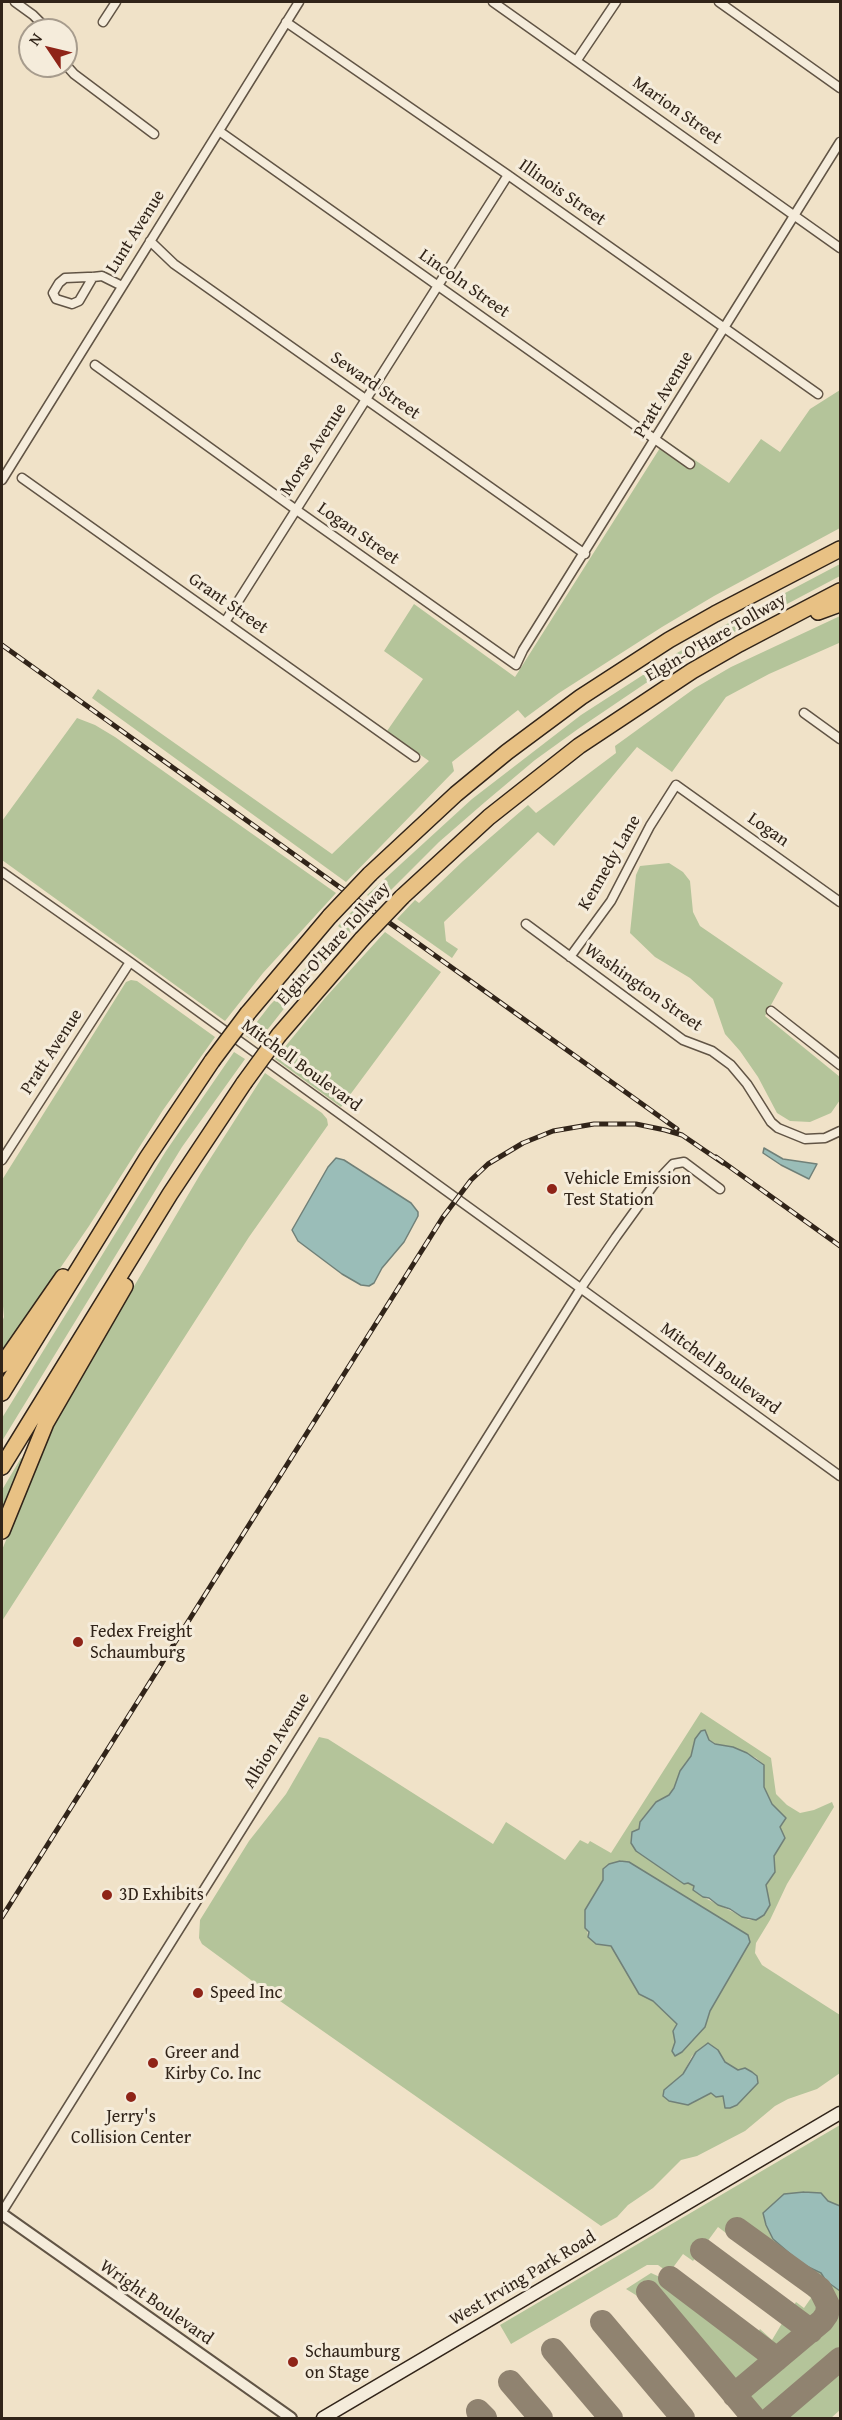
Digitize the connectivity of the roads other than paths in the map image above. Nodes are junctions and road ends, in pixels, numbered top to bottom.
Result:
1 (15, 2) edge
2 (116, 2) edge
3 (299, 2) edge
4 (493, 2) edge
5 (616, 2) edge
6 (719, 2) edge
7 (36, 18) edge
8 (103, 22) dead end
9 (286, 22) junction
10 (577, 60) junction
11 (78, 77) edge
12 (840, 88) edge
13 (219, 131) junction
14 (154, 134) dead end
15 (840, 142) edge
16 (508, 175) junction
17 (794, 214) junction
18 (150, 242) junction
19 (840, 248) edge
20 (93, 277) junction
21 (122, 286) junction
22 (438, 286) junction
23 (724, 328) junction
24 (95, 365) dead end
25 (818, 394) dead end
26 (366, 399) junction
27 (657, 440) junction
28 (690, 464) dead end
29 (5, 466) edge
30 (22, 478) dead end
31 (2, 480) edge
32 (295, 509) junction
33 (840, 549) edge
34 (585, 554) junction
35 (840, 591) edge
36 (840, 604) edge
37 (225, 622) junction
38 (772, 627) junction
39 (516, 665) joint
40 (804, 713) dead end
41 (840, 739) edge
42 (415, 757) dead end
43 (676, 785) joint
44 (2, 872) edge
45 (840, 902) edge
46 (526, 924) dead end
47 (570, 957) junction
48 (130, 962) junction
49 (771, 1011) dead end
50 (840, 1065) edge
51 (840, 1131) edge
52 (2, 1160) edge
53 (720, 1189) dead end
54 (170, 1194) junction
55 (118, 1206) junction
56 (581, 1288) junction
57 (2, 1365) edge
58 (2, 1393) edge
59 (2, 1467) edge
60 (840, 1476) edge
61 (2, 1532) edge
62 (840, 2113) edge
63 (2, 2213) edge
64 (291, 2418) edge
65 (323, 2418) edge

1 - 7 street
2 - 8 street
3 - 9 street, Lunt Avenue
4 - 10 street, Marion Street
5 - 10 street
6 - 12 street
9 - 13 street, Lunt Avenue
9 - 16 street, Illinois Street
10 - 17 street, Marion Street
11 - 14 street
13 - 18 street, Lunt Avenue
13 - 22 street, Lincoln Street
15 - 17 street, Pratt Avenue
16 - 22 street, Morse Avenue
16 - 23 street, Illinois Street
17 - 19 street, Marion Street
17 - 23 street, Pratt Avenue
18 - 21 street, Lunt Avenue
18 - 26 street, Seward Street
20 - 20 street
20 - 21 street
21 - 29 street, Lunt Avenue
22 - 26 street, Morse Avenue
22 - 27 street, Lincoln Street
23 - 25 street, Illinois Street
23 - 27 street, Pratt Avenue
24 - 32 street, Logan Street
26 - 32 street, Morse Avenue
26 - 34 street, Seward Street
27 - 28 street, Lincoln Street
27 - 34 street, Pratt Avenue
29 - 31 street, Lunt Avenue
30 - 37 street, Grant Street
32 - 37 street, Morse Avenue
32 - 39 street, Logan Street
33 - 55 highway, Elgin-O'Hare Tollway, bridge
34 - 39 street, Pratt Avenue
35 - 38 highway, Elgin-O'Hare Tollway
36 - 38 highway
37 - 42 street, Grant Street
38 - 54 highway, Elgin-O'Hare Tollway, bridge
40 - 41 street
43 - 45 street, Logan
43 - 47 street, Kennedy Lane
44 - 48 street, Mitchell Boulevard
46 - 47 street, Washington Street
47 - 51 street, Washington Street
48 - 52 street, Pratt Avenue
48 - 56 street, Mitchell Boulevard
49 - 50 street
53 - 56 street
54 - 59 highway, Elgin-O'Hare Tollway
54 - 61 highway
55 - 57 highway
55 - 58 highway, Elgin-O'Hare Tollway
56 - 60 street, Mitchell Boulevard
56 - 63 street, Albion Avenue
62 - 65 main road, West Irving Park Road
63 - 64 street, Wright Boulevard

